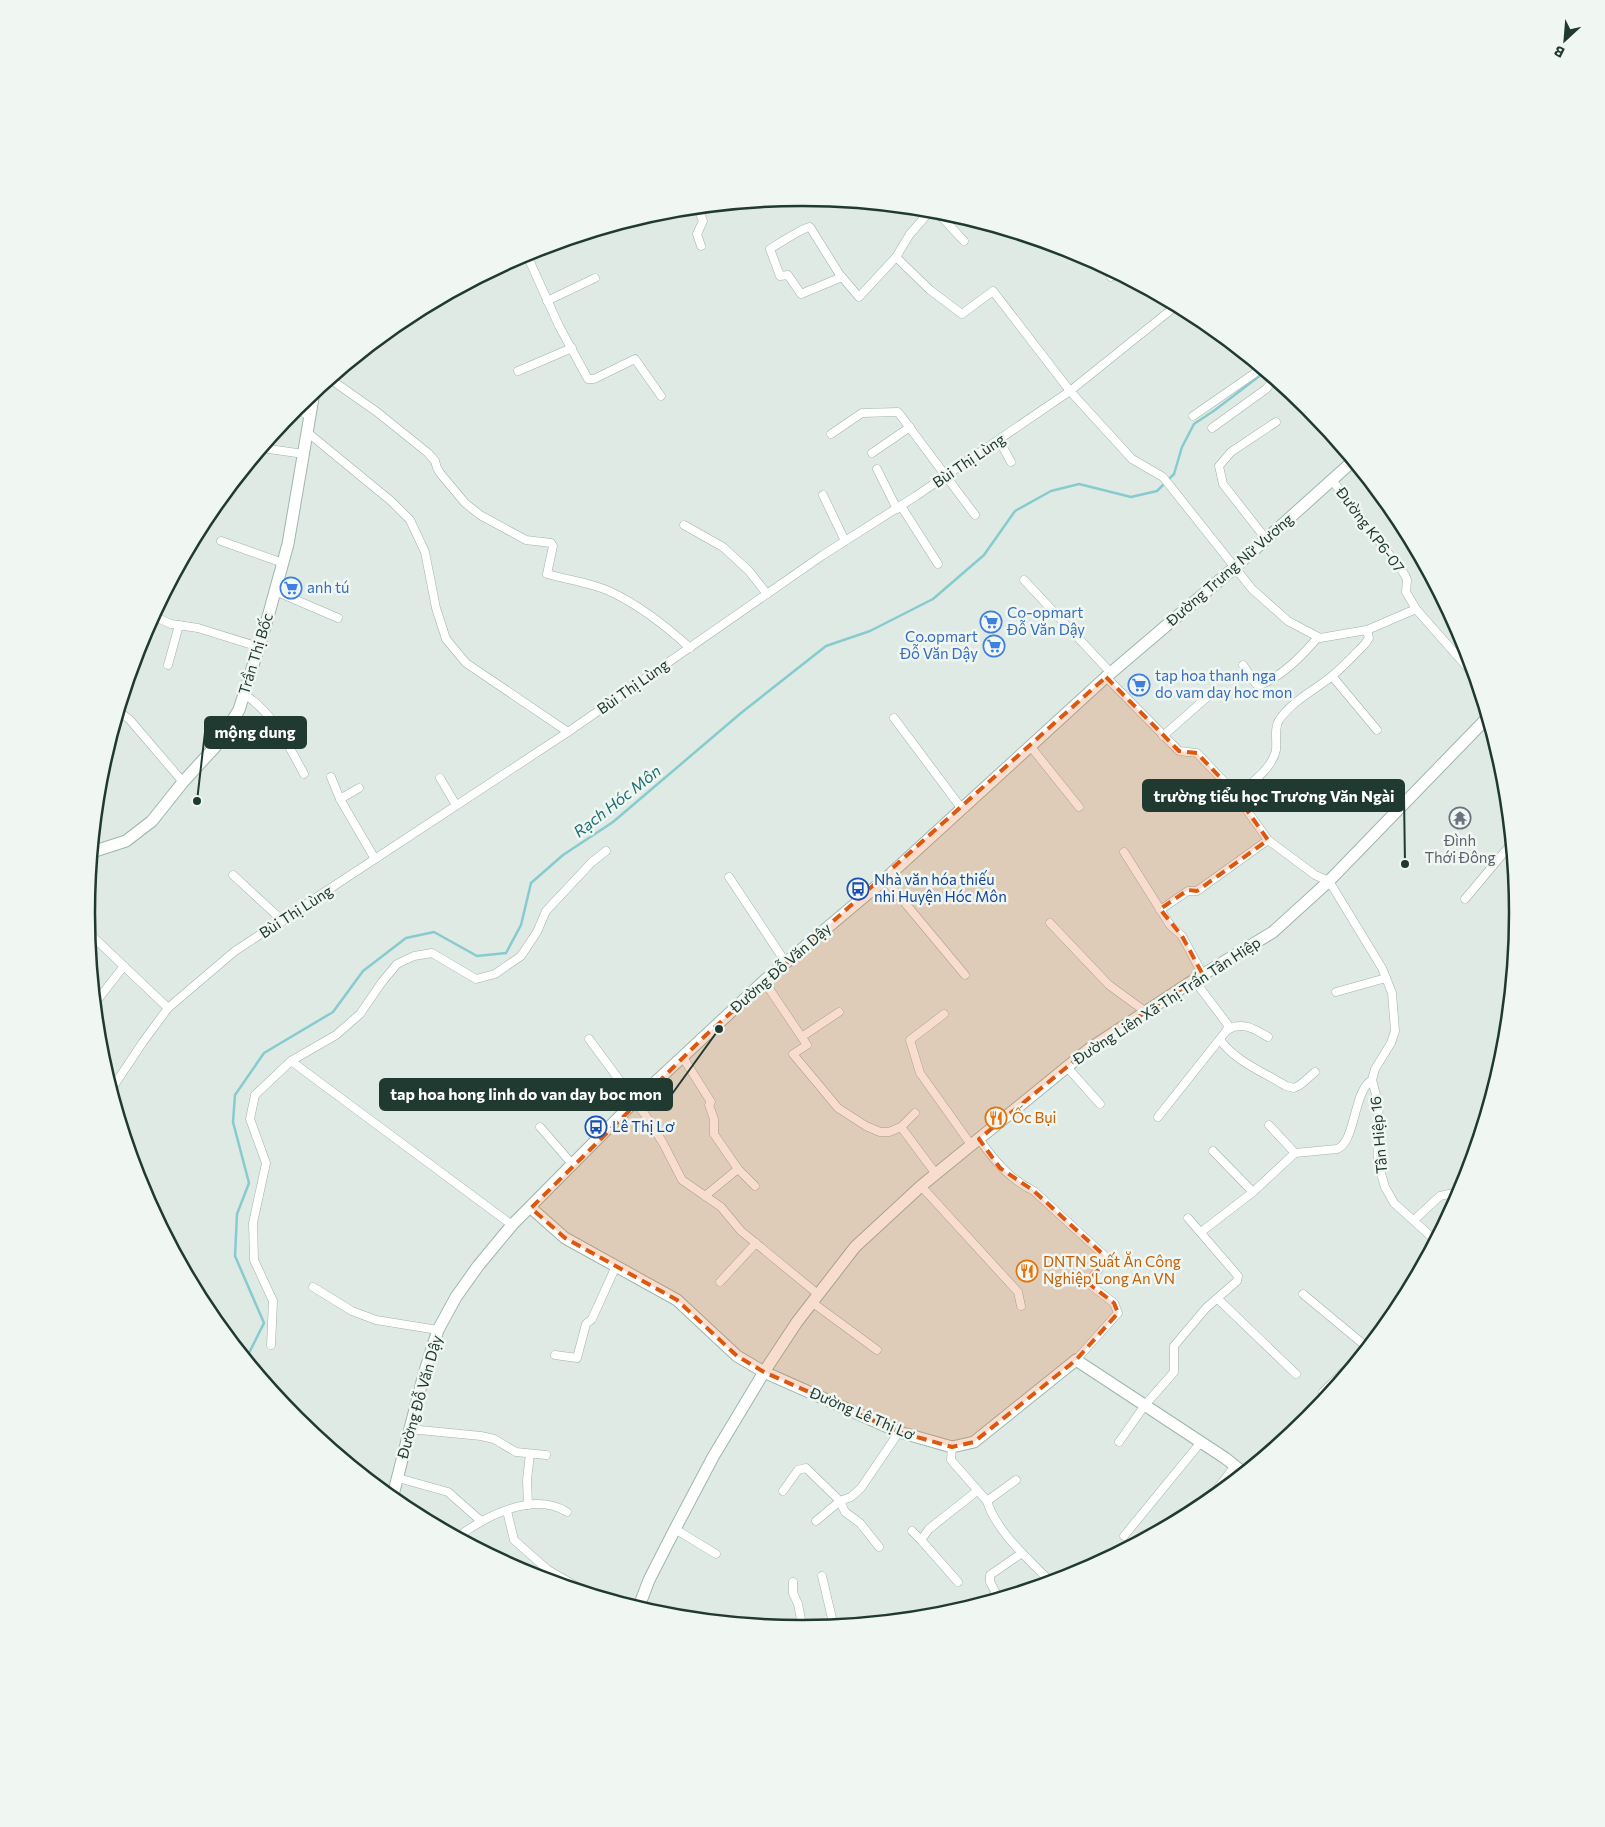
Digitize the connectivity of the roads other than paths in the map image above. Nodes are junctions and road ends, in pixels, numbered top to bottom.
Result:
1 (700, 214) edge
2 (924, 217) edge
3 (945, 221) edge
4 (964, 241) dead end
5 (701, 246) dead end
6 (896, 257) junction
7 (530, 261) edge
8 (842, 277) junction
9 (595, 278) dead end
10 (547, 300) junction
11 (1171, 310) edge
12 (572, 348) junction
13 (518, 371) dead end
14 (1256, 371) edge
15 (335, 383) edge
16 (1271, 384) edge
17 (1070, 391) junction
18 (661, 396) dead end
19 (311, 404) edge
20 (303, 412) edge
21 (309, 416) junction
22 (1193, 416) dead end
23 (1276, 422) dead end
24 (910, 427) junction
25 (1212, 428) dead end
26 (307, 432) junction
27 (831, 434) dead end
28 (999, 440) junction
29 (269, 449) edge
30 (872, 453) dead end
31 (304, 454) junction
32 (1011, 462) dead end
33 (1349, 465) edge
34 (877, 469) dead end
35 (945, 477) junction
36 (1332, 480) junction
37 (822, 496) dead end
38 (899, 507) junction
39 (974, 515) dead end
40 (684, 525) dead end
41 (1266, 539) junction
42 (221, 541) dead end
43 (845, 542) junction
44 (283, 563) junction
45 (938, 564) dead end
46 (1234, 568) junction
47 (1024, 580) dead end
48 (275, 591) junction
49 (767, 594) junction
50 (1416, 609) junction
51 (338, 618) dead end
52 (160, 619) edge
53 (179, 625) junction
54 (1367, 630) junction
55 (1318, 637) junction
56 (259, 647) junction
57 (690, 648) junction
58 (1463, 663) edge
59 (168, 665) dead end
60 (1243, 665) dead end
61 (1108, 675) junction
62 (1332, 676) junction
63 (1214, 691) dead end
64 (244, 694) junction
65 (124, 715) edge
66 (894, 718) dead end
67 (1483, 722) edge
68 (1377, 730) dead end
69 (568, 732) junction
70 (1163, 736) junction
71 (1031, 747) junction
72 (304, 774) dead end
73 (331, 777) dead end
74 (440, 778) dead end
75 (183, 782) junction
76 (359, 788) dead end
77 (1237, 795) junction
78 (340, 799) junction
79 (456, 805) junction
80 (1079, 807) dead end
81 (962, 809) junction
82 (1268, 840) junction
83 (98, 850) edge
84 (1506, 850) edge
85 (606, 851) dead end
86 (1124, 852) dead end
87 (375, 860) junction
88 (233, 875) dead end
89 (729, 877) dead end
90 (884, 879) junction
91 (1329, 881) junction
92 (1465, 899) dead end
93 (1160, 910) junction
94 (282, 921) junction
95 (1050, 923) dead end
96 (96, 940) edge
97 (786, 963) junction
98 (124, 966) junction
99 (965, 975) dead end
100 (1199, 977) junction
101 (1386, 978) junction
102 (764, 981) junction
103 (1336, 992) dead end
104 (100, 996) edge
105 (168, 1008) junction
106 (839, 1012) dead end
107 (1146, 1012) junction
108 (944, 1014) dead end
109 (1227, 1030) junction
110 (803, 1036) junction
111 (1268, 1037) dead end
112 (589, 1039) dead end
113 (1220, 1039) junction
114 (682, 1056) junction
115 (290, 1061) junction
116 (1068, 1067) junction
117 (1315, 1072) dead end
118 (1372, 1080) junction
119 (116, 1083) edge
120 (634, 1102) junction
121 (1100, 1104) dead end
122 (915, 1113) dead end
123 (1158, 1117) dead end
124 (1269, 1125) dead end
125 (540, 1127) dead end
126 (901, 1127) junction
127 (975, 1143) junction
128 (1213, 1151) dead end
129 (1295, 1153) junction
130 (572, 1165) junction
131 (738, 1169) junction
132 (936, 1174) junction
133 (756, 1186) dead end
134 (921, 1186) junction
135 (1253, 1192) junction
136 (1452, 1193) edge
137 (705, 1196) junction
138 (531, 1208) junction
139 (1188, 1218) dead end
140 (1414, 1220) junction
141 (512, 1225) junction
142 (1201, 1232) junction
143 (1431, 1237) edge
144 (756, 1243) junction
145 (616, 1266) junction
146 (720, 1282) dead end
147 (313, 1287) dead end
148 (1303, 1294) dead end
149 (816, 1299) junction
150 (1218, 1299) junction
151 (1021, 1306) dead end
152 (438, 1330) junction
153 (1364, 1344) edge
154 (271, 1345) dead end
155 (877, 1350) dead end
156 (555, 1355) dead end
157 (1076, 1360) junction
158 (764, 1372) junction
159 (1296, 1374) dead end
160 (1145, 1405) junction
161 (409, 1429) junction
162 (900, 1432) junction
163 (1119, 1442) dead end
164 (1201, 1442) junction
165 (952, 1448) junction
166 (530, 1454) junction
167 (546, 1455) dead end
168 (1240, 1470) edge
169 (398, 1478) junction
170 (1016, 1480) dead end
171 (394, 1491) edge
172 (783, 1491) dead end
173 (976, 1491) junction
174 (987, 1501) junction
175 (840, 1502) junction
176 (528, 1505) junction
177 (507, 1511) junction
178 (567, 1512) dead end
179 (481, 1521) junction
180 (816, 1521) dead end
181 (674, 1529) junction
182 (912, 1531) dead end
183 (463, 1534) edge
184 (1124, 1536) dead end
185 (921, 1540) junction
186 (879, 1547) dead end
187 (1022, 1553) junction
188 (716, 1554) dead end
189 (822, 1576) dead end
190 (1046, 1577) edge
191 (563, 1578) edge
192 (793, 1582) dead end
193 (958, 1582) dead end
194 (995, 1594) edge
195 (640, 1602) edge
196 (832, 1620) edge
197 (801, 1621) edge

1 - 5 street
2 - 6 street
3 - 4 street
6 - 8 street
6 - 17 street
7 - 10 street
8 - 8 street
9 - 10 street
10 - 12 street
11 - 17 street, Bùi Thị Lùng
12 - 13 street
12 - 18 street
14 - 22 street
15 - 57 street
16 - 25 street
17 - 28 street, Bùi Thị Lùng
17 - 46 street
19 - 21 street, Trần Thị Bốc
20 - 21 street
21 - 26 street, Trần Thị Bốc
23 - 41 street
24 - 27 street
24 - 30 street
24 - 35 street
26 - 31 street, Trần Thị Bốc
26 - 69 street
28 - 32 street
28 - 35 street, Bùi Thị Lùng
29 - 31 street
31 - 44 street, Trần Thị Bốc
33 - 36 street, Đường Trưng Nữ Vương
34 - 38 street
35 - 38 street, Bùi Thị Lùng
35 - 39 street
36 - 41 street, Đường Trưng Nữ Vương
36 - 50 street, Đường KP6-07
37 - 43 street
38 - 43 street, Bùi Thị Lùng
38 - 45 street
40 - 49 street
41 - 46 street, Đường Trưng Nữ Vương
42 - 44 street
43 - 49 street, Bùi Thị Lùng
44 - 48 street, Trần Thị Bốc
46 - 55 street
46 - 61 street, Đường Trưng Nữ Vương
47 - 61 street
48 - 51 street
48 - 56 street, Trần Thị Bốc
49 - 57 street, Bùi Thị Lùng
50 - 54 street
50 - 58 street, Đường KP6-07
52 - 53 street
53 - 56 street
53 - 59 street
54 - 55 street
54 - 62 street
55 - 60 street
56 - 64 street, Trần Thị Bốc
57 - 69 street, Bùi Thị Lùng
61 - 70 street
61 - 71 street, Đường Đỗ Văn Dậy
62 - 68 street
62 - 77 street
63 - 70 street
64 - 72 street
64 - 75 street, Trần Thị Bốc
65 - 75 street
66 - 81 street
67 - 91 street, Đường Liên Xã Thị Trấn Tân Hiệp
69 - 79 street, Bùi Thị Lùng
70 - 77 street
71 - 80 street
71 - 81 street, Đường Đỗ Văn Dậy
73 - 78 street
74 - 79 street
75 - 83 street, Trần Thị Bốc
76 - 78 street
77 - 82 street
78 - 87 street
79 - 87 street, Bùi Thị Lùng
81 - 90 street, Đường Đỗ Văn Dậy
82 - 91 street
82 - 93 street
84 - 92 street
85 - 115 street
86 - 93 street
87 - 94 street, Bùi Thị Lùng
88 - 94 street
89 - 97 street
90 - 97 street, Đường Đỗ Văn Dậy
90 - 99 street
91 - 100 street, Đường Liên Xã Thị Trấn Tân Hiệp
91 - 101 street, Tân Hiệp 16
93 - 100 street
94 - 105 street, Bùi Thị Lùng
95 - 107 street
96 - 98 street
97 - 102 street, Đường Đỗ Văn Dậy
98 - 104 street
98 - 105 street
100 - 107 street, Đường Liên Xã Thị Trấn Tân Hiệp
100 - 109 street
101 - 103 street
101 - 118 street, Tân Hiệp 16
102 - 110 street
102 - 114 street, Đường Đỗ Văn Dậy
105 - 119 street, Bùi Thị Lùng
106 - 110 street
107 - 116 street, Đường Liên Xã Thị Trấn Tân Hiệp
108 - 127 street
109 - 111 street
109 - 113 street
110 - 126 street
112 - 120 street
113 - 117 street
113 - 123 street
114 - 120 street, Đường Đỗ Văn Dậy
114 - 131 street
115 - 141 street
115 - 154 street
116 - 121 street
116 - 127 street, Đường Liên Xã Thị Trấn Tân Hiệp
118 - 129 street
118 - 140 street, Tân Hiệp 16
120 - 130 street, Đường Đỗ Văn Dậy
120 - 137 street
122 - 126 street
124 - 129 street
125 - 130 street
126 - 132 street
127 - 132 street, Đường Liên Xã Thị Trấn Tân Hiệp
127 - 157 street
128 - 135 street
129 - 135 street
130 - 138 street, Đường Đỗ Văn Dậy
131 - 133 street
131 - 137 street
132 - 134 street, Đường Liên Xã Thị Trấn Tân Hiệp
134 - 149 street, Đường Liên Xã Thị Trấn Tân Hiệp
134 - 151 street
135 - 142 street
136 - 140 street
137 - 144 street
138 - 141 street, Đường Đỗ Văn Dậy
138 - 145 street, Đường Lê Thị Lơ
139 - 142 street
140 - 143 street, Tân Hiệp 16
141 - 152 street, Đường Đỗ Văn Dậy
142 - 150 street
144 - 146 street
144 - 149 street
145 - 156 street
145 - 158 street, Đường Lê Thị Lơ
147 - 152 street
148 - 153 street
149 - 155 street
149 - 158 street, Đường Liên Xã Thị Trấn Tân Hiệp
150 - 159 street
150 - 160 street
152 - 161 street, Đường Đỗ Văn Dậy
157 - 160 street
157 - 165 street
158 - 162 street, Đường Lê Thị Lơ
158 - 181 street, Đường Liên Xã Thị Trấn Tân Hiệp
160 - 163 street
160 - 164 street
161 - 166 street
161 - 169 street, Đường Đỗ Văn Dậy
162 - 165 street, Đường Lê Thị Lơ
162 - 175 street
164 - 168 street
164 - 184 street
165 - 173 street
166 - 167 street
166 - 176 street
169 - 171 street, Đường Đỗ Văn Dậy
169 - 179 street
170 - 174 street
172 - 175 street
173 - 174 street
173 - 185 street
174 - 187 street
175 - 180 street
175 - 186 street
176 - 177 street
176 - 178 street
177 - 179 street
177 - 191 street
179 - 183 street
181 - 188 street
181 - 195 street, Đường Liên Xã Thị Trấn Tân Hiệp
182 - 185 street
185 - 193 street
187 - 190 street
187 - 194 street
189 - 196 street
192 - 197 street

